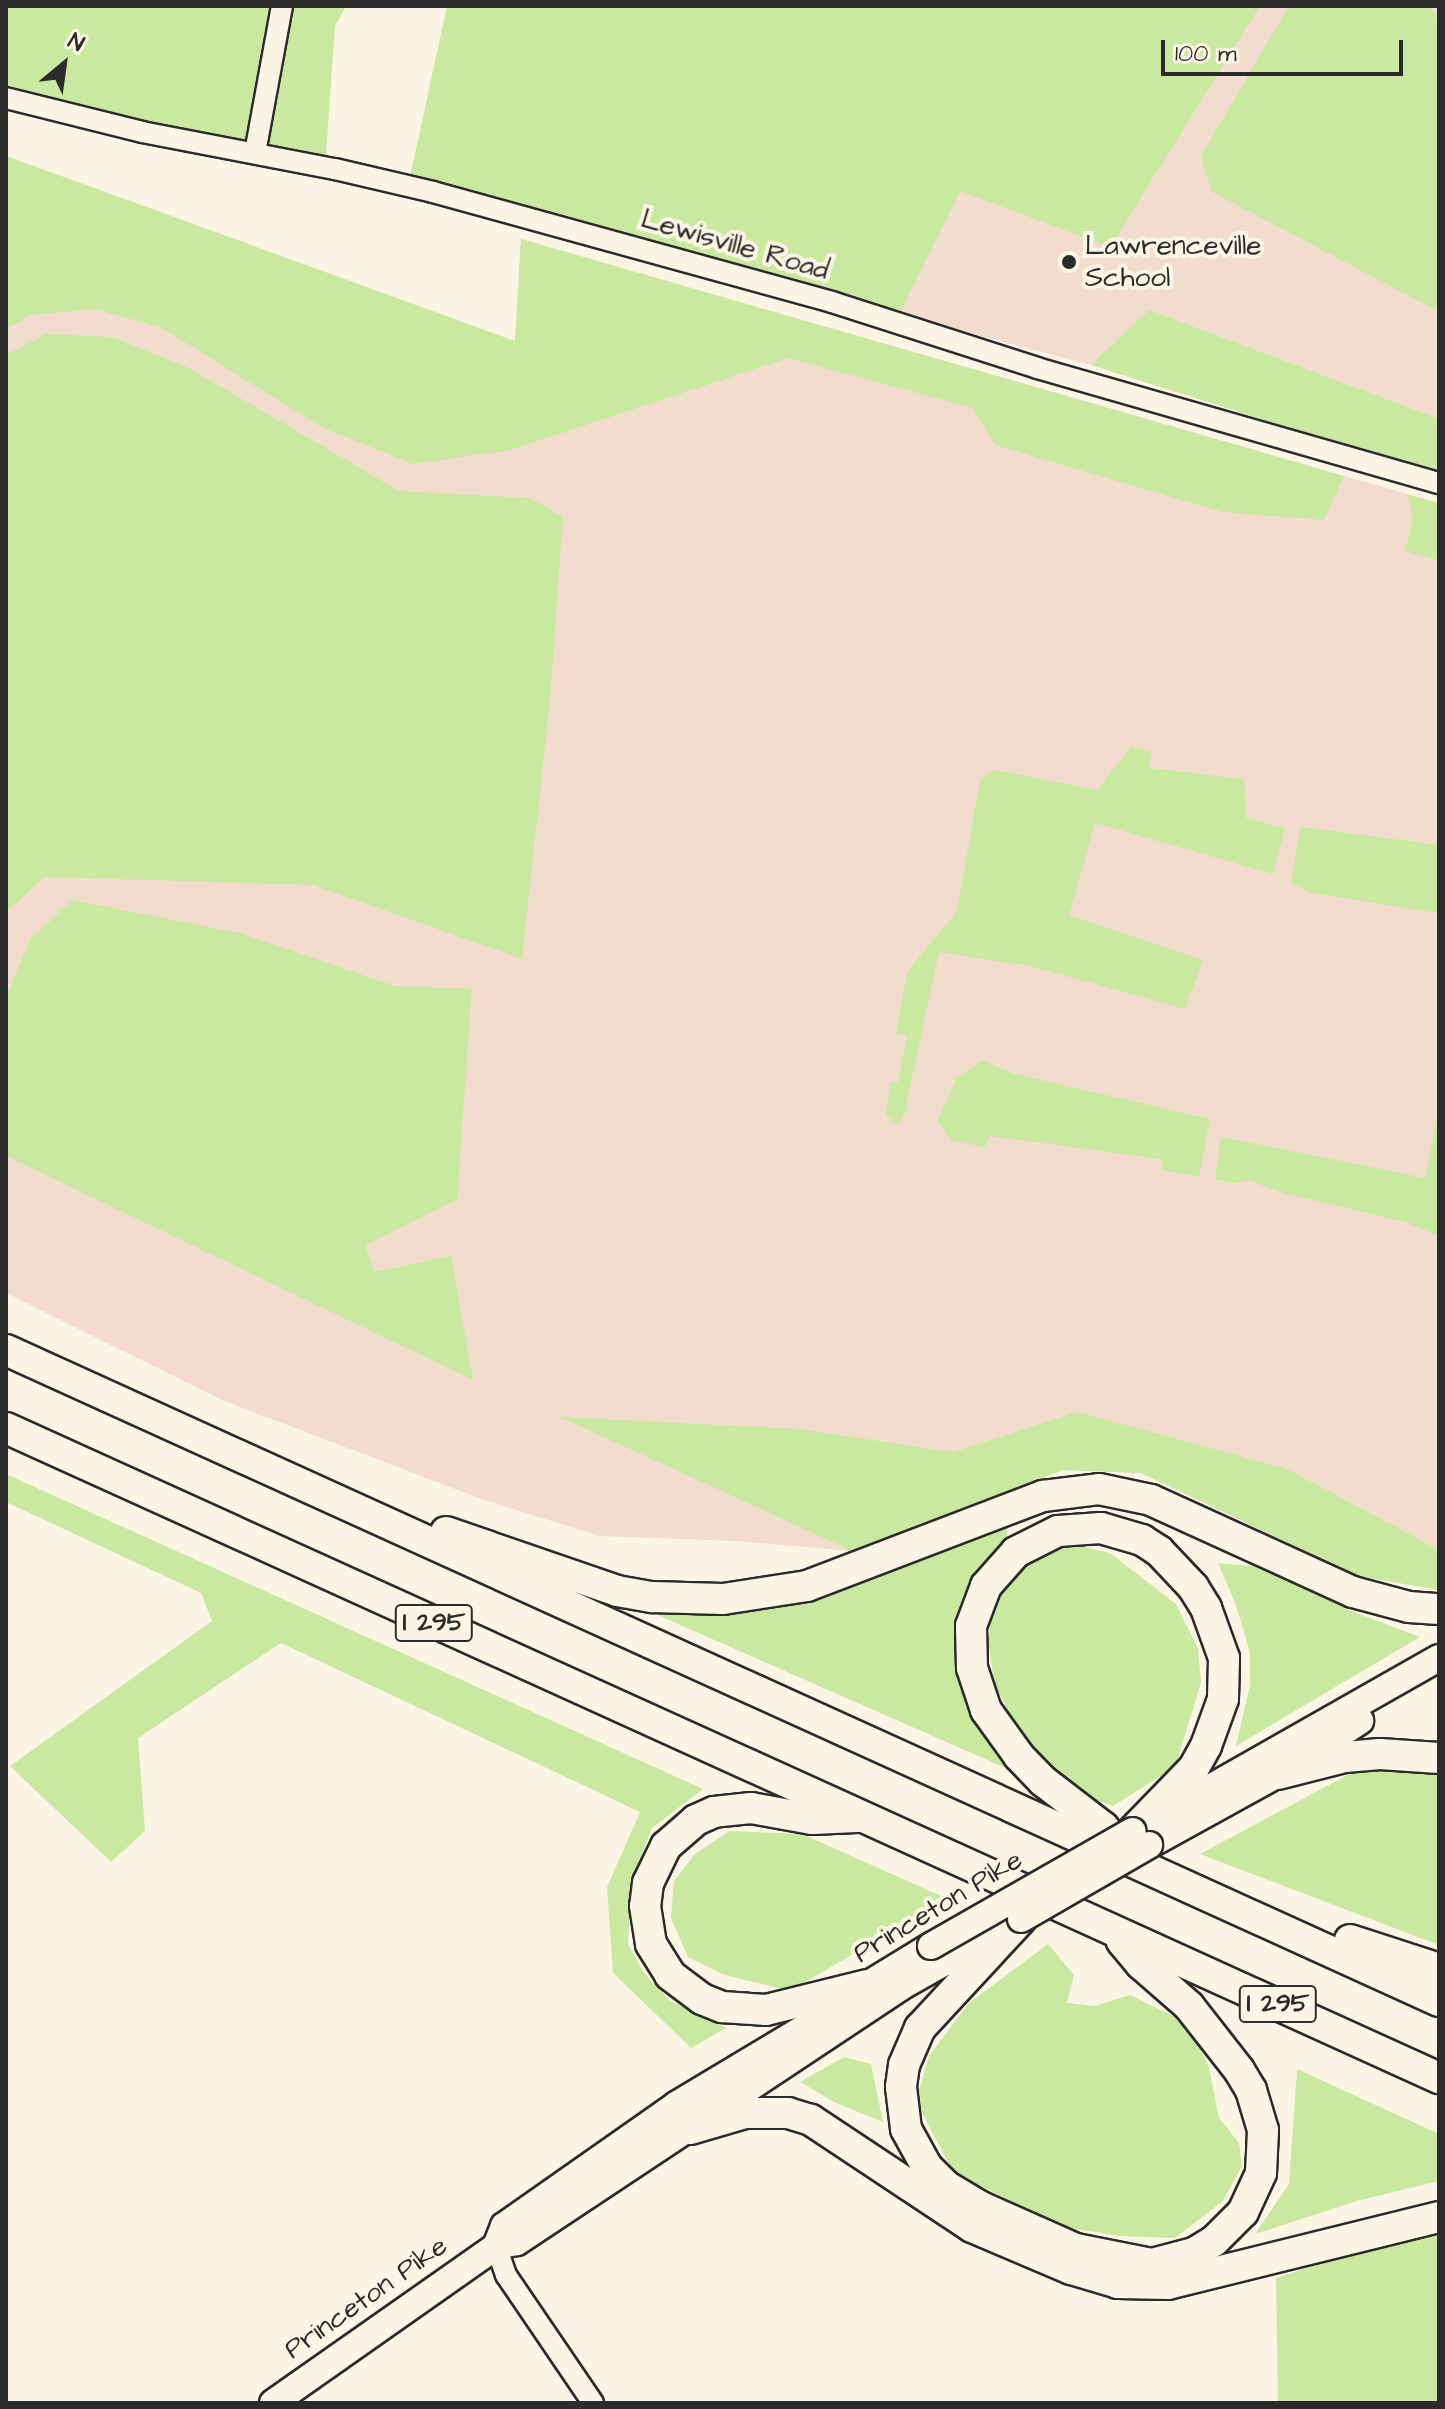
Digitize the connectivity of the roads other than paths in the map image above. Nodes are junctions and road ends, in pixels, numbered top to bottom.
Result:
1 (282, 6) edge
2 (6, 98) edge
3 (255, 153) junction
4 (1439, 483) edge
5 (6, 1350) edge
6 (6, 1428) edge
7 (398, 1529) junction
8 (1439, 1609) edge
9 (1439, 1658) edge
10 (1439, 1675) edge
11 (1439, 1758) edge
12 (1278, 1774) junction
13 (1208, 1788) junction
14 (861, 1817) junction
15 (1133, 1831) joint
16 (1134, 1864) junction
17 (1021, 1919) joint
18 (1286, 1931) junction
19 (1116, 1934) junction
20 (944, 1964) junction
21 (1439, 1969) edge
22 (867, 1985) junction
23 (1439, 2001) edge
24 (1439, 2078) edge
25 (690, 2129) junction
26 (1439, 2217) edge
27 (496, 2246) junction
28 (273, 2403) edge
29 (593, 2403) edge

1 - 3 street
2 - 3 street, Lewisville Road
3 - 4 street, Lewisville Road
5 - 7 highway, I 295
6 - 14 highway, I 295
7 - 8 highway
7 - 16 highway, I 295
9 - 13 main road, Princeton Pike
10 - 12 main road, Princeton Pike
11 - 12 highway
12 - 13 main road, Princeton Pike
13 - 15 highway
13 - 16 highway
13 - 17 main road, Princeton Pike, bridge
14 - 19 highway, I 295
14 - 22 highway
15 - 20 main road, Princeton Pike, bridge
16 - 18 highway, I 295
17 - 20 highway
18 - 21 highway
18 - 23 highway, I 295
19 - 20 highway
19 - 24 highway, I 295
20 - 22 main road, Princeton Pike
20 - 25 main road, Princeton Pike
22 - 27 main road, Princeton Pike
25 - 26 highway
25 - 27 main road, Princeton Pike
27 - 28 main road, Princeton Pike
27 - 29 street

